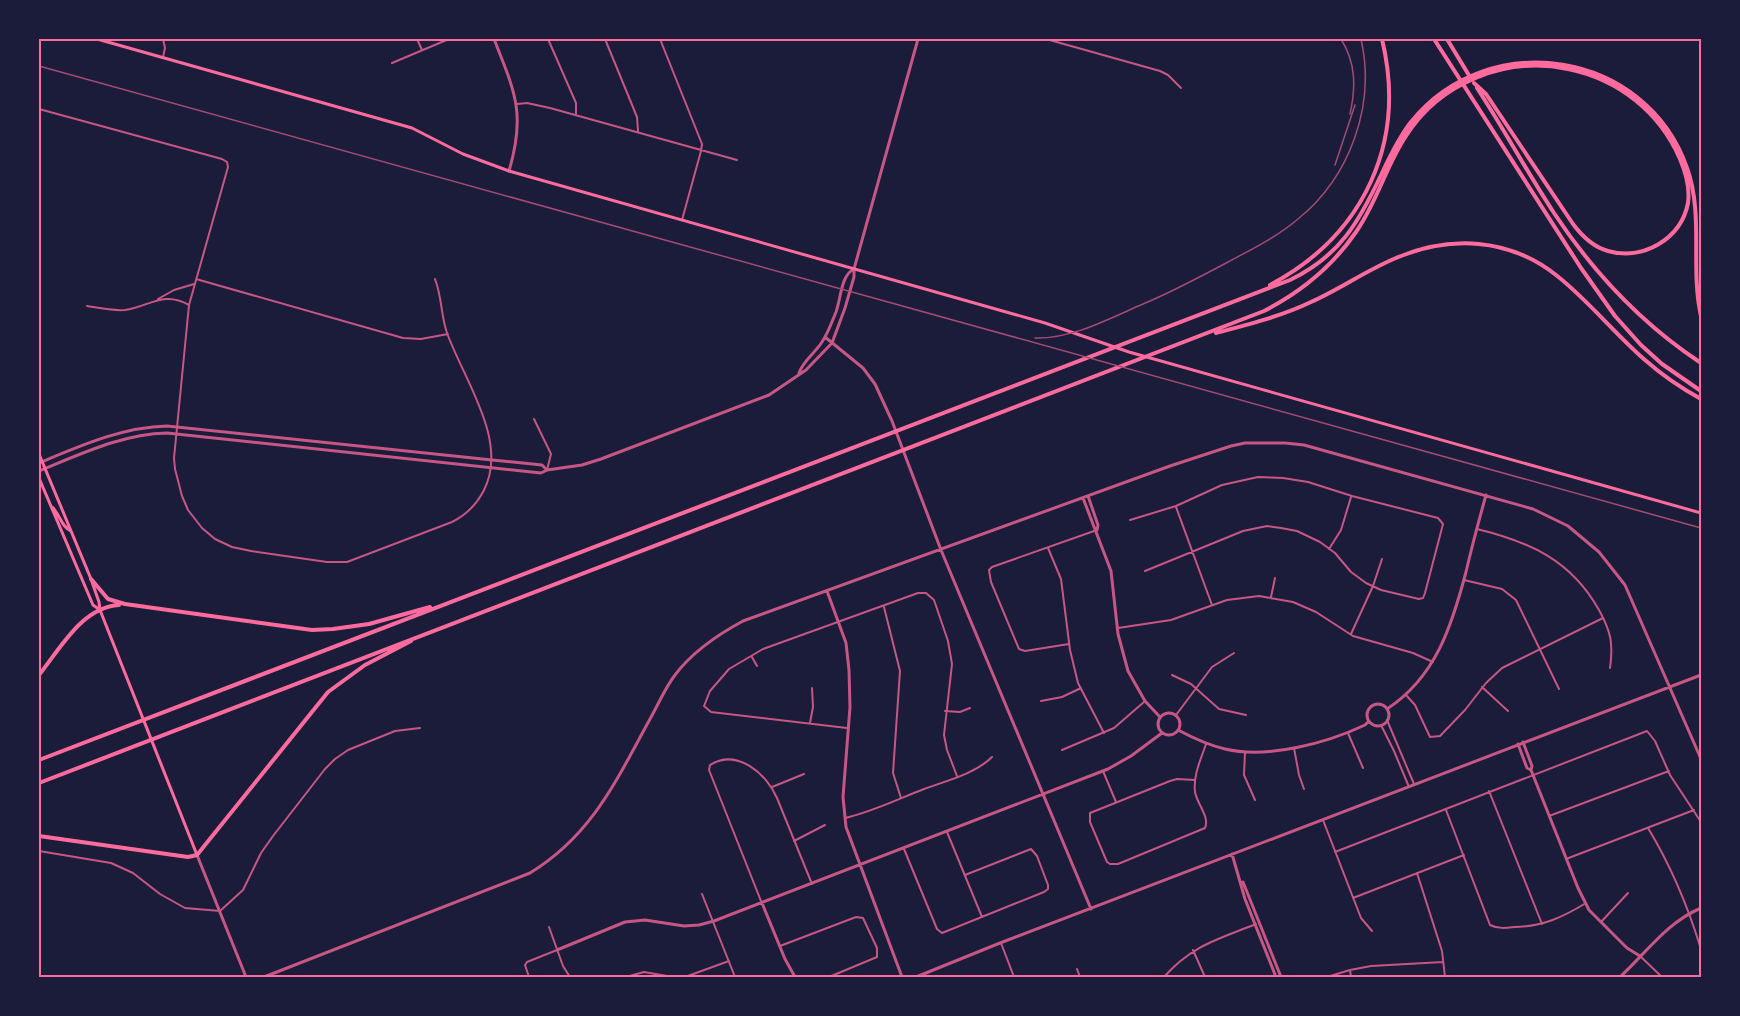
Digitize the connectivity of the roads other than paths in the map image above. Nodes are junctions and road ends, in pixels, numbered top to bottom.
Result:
1 (97, 39) edge
2 (163, 39) edge
3 (417, 39) edge
4 (449, 39) edge
5 (494, 39) edge
6 (548, 39) edge
7 (605, 39) edge
8 (660, 39) edge
9 (918, 39) edge
10 (1046, 39) edge
11 (1382, 39) edge
12 (1434, 39) edge
13 (1447, 39) edge
14 (422, 50) junction
15 (163, 58) junction
16 (392, 63) dead end
17 (1481, 74) junction
18 (1473, 82) junction
19 (1180, 88) dead end
20 (1452, 88) junction
21 (517, 104) junction
22 (39, 109) edge
23 (576, 116) junction
24 (638, 133) junction
25 (701, 151) junction
26 (737, 160) dead end
27 (509, 171) junction
28 (681, 220) junction
29 (854, 269) junction
30 (196, 279) junction
31 (435, 279) dead end
32 (195, 284) junction
33 (1259, 291) junction
34 (158, 299) junction
35 (189, 305) junction
36 (87, 306) dead end
37 (1701, 316) edge
38 (448, 334) junction
39 (825, 337) junction
40 (1198, 338) junction
41 (832, 343) junction
42 (1701, 363) edge
43 (798, 375) junction
44 (1701, 391) edge
45 (1701, 399) edge
46 (534, 419) dead end
47 (178, 427) junction
48 (177, 434) junction
49 (245, 434) junction
50 (280, 438) junction
51 (244, 441) junction
52 (279, 445) junction
53 (39, 454) edge
54 (492, 460) junction
55 (40, 462) edge
56 (492, 467) junction
57 (45, 468) junction
58 (547, 470) junction
59 (39, 471) edge
60 (39, 478) edge
61 (1486, 495) junction
62 (1088, 496) junction
63 (1352, 496) junction
64 (1083, 498) junction
65 (50, 506) junction
66 (1176, 506) junction
67 (1701, 513) edge
68 (1130, 520) dead end
69 (1097, 530) junction
70 (1477, 530) junction
71 (72, 531) junction
72 (1048, 548) junction
73 (1329, 549) junction
74 (941, 550) junction
75 (1193, 553) junction
76 (1383, 559) dead end
77 (84, 561) junction
78 (76, 565) junction
79 (1145, 571) dead end
80 (1275, 578) dead end
81 (91, 579) junction
82 (1464, 580) junction
83 (1373, 586) junction
84 (827, 590) junction
85 (1271, 597) junction
86 (125, 604) junction
87 (1212, 605) junction
88 (436, 606) junction
89 (883, 606) junction
90 (100, 610) junction
91 (1603, 618) junction
92 (838, 623) junction
93 (1118, 628) junction
94 (1351, 634) junction
95 (416, 637) junction
96 (1069, 644) junction
97 (1540, 648) junction
98 (1234, 653) dead end
99 (752, 657) junction
100 (1433, 663) junction
101 (757, 666) dead end
102 (1610, 668) dead end
103 (39, 675) edge
104 (1172, 675) dead end
105 (1701, 675) edge
106 (1197, 687) junction
107 (1482, 687) junction
108 (1669, 687) junction
109 (812, 688) dead end
110 (1081, 688) junction
111 (1559, 689) dead end
112 (1406, 695) junction
113 (1041, 701) dead end
114 (1145, 701) junction
115 (970, 708) dead end
116 (1387, 709) junction
117 (945, 711) junction
118 (1508, 711) dead end
119 (1176, 715) junction
120 (1246, 716) dead end
121 (1160, 717) junction
122 (1387, 720) junction
123 (1369, 721) junction
124 (810, 723) junction
125 (1381, 725) junction
126 (420, 728) dead end
127 (848, 728) junction
128 (1178, 730) junction
129 (1104, 733) junction
130 (1162, 733) junction
131 (1348, 733) junction
132 (1523, 742) junction
133 (1206, 744) junction
134 (1518, 744) junction
135 (1294, 747) junction
136 (1062, 750) dead end
137 (1245, 752) junction
138 (992, 757) dead end
139 (1701, 759) edge
140 (39, 760) edge
141 (1363, 768) dead end
142 (1103, 771) junction
143 (1669, 771) junction
144 (1532, 772) junction
145 (804, 774) dead end
146 (957, 776) junction
147 (1195, 780) junction
148 (39, 783) edge
149 (1414, 784) junction
150 (772, 786) junction
151 (1409, 786) junction
152 (1304, 789) dead end
153 (1489, 791) junction
154 (1043, 794) junction
155 (901, 798) junction
156 (1255, 800) dead end
157 (1116, 802) junction
158 (1446, 810) junction
159 (1694, 810) junction
160 (1549, 816) junction
161 (844, 818) junction
162 (1323, 820) junction
163 (1701, 822) edge
164 (825, 825) dead end
165 (1648, 828) junction
166 (947, 832) junction
167 (39, 836) edge
168 (794, 841) junction
169 (904, 849) junction
170 (39, 851) edge
171 (1335, 852) junction
172 (1232, 854) junction
173 (197, 855) junction
174 (1464, 855) junction
175 (1566, 859) junction
176 (860, 865) junction
177 (1417, 873) junction
178 (965, 875) junction
179 (1239, 875) junction
180 (812, 884) junction
181 (1628, 892) dead end
182 (702, 894) dead end
183 (1353, 898) junction
184 (762, 903) junction
185 (1586, 903) junction
186 (1090, 909) junction
187 (1701, 909) edge
188 (220, 911) junction
189 (1690, 914) junction
190 (982, 917) junction
191 (714, 921) junction
192 (1601, 922) junction
193 (1260, 923) junction
194 (1542, 924) junction
195 (1255, 925) junction
196 (549, 927) dead end
197 (1372, 931) dead end
198 (1000, 943) junction
199 (780, 946) junction
200 (1700, 946) edge
201 (557, 950) junction
202 (1193, 951) junction
203 (1640, 956) junction
204 (729, 961) junction
205 (1443, 962) junction
206 (1077, 969) dead end
207 (1350, 970) junction
208 (246, 977) edge
209 (264, 977) edge
210 (529, 977) edge
211 (570, 977) edge
212 (626, 977) edge
213 (673, 977) edge
214 (685, 977) edge
215 (735, 977) edge
216 (795, 977) edge
217 (829, 977) edge
218 (902, 977) edge
219 (916, 977) edge
220 (1014, 977) edge
221 (1080, 977) edge
222 (1164, 977) edge
223 (1205, 977) edge
224 (1276, 977) edge
225 (1281, 977) edge
226 (1328, 977) edge
227 (1352, 977) edge
228 (1445, 977) edge
229 (1620, 977) edge
230 (1662, 977) edge

1 - 15 main road
2 - 15 street
3 - 14 street
4 - 14 street
5 - 21 street
6 - 23 street
7 - 24 street
8 - 25 street
9 - 29 street
10 - 19 street
11 - 33 highway
12 - 44 highway
13 - 18 highway
14 - 16 street
15 - 27 main road
17 - 18 highway
17 - 20 highway
17 - 37 highway
18 - 42 highway
20 - 33 highway
20 - 40 highway
21 - 23 street
21 - 27 street
22 - 30 street
23 - 24 street
24 - 25 street
25 - 26 street
25 - 28 street
27 - 28 main road
28 - 29 main road
29 - 39 street
29 - 41 street
29 - 67 main road
30 - 32 street
30 - 38 street
31 - 38 street
32 - 34 street
32 - 35 street
33 - 88 highway
34 - 35 street
34 - 36 street
35 - 47 street
38 - 54 street
39 - 41 street
39 - 43 street
40 - 45 highway
40 - 95 highway
41 - 43 street
41 - 74 street
43 - 58 street
46 - 58 street
47 - 48 street
47 - 49 street
47 - 55 street
48 - 51 street
48 - 56 street
48 - 57 street
49 - 50 street
49 - 51 street
50 - 52 street
50 - 54 street
51 - 52 street
52 - 56 street
53 - 55 main road
54 - 56 street
54 - 58 street
55 - 57 main road
56 - 58 street
57 - 59 street
57 - 71 main road
60 - 65 main road
61 - 62 street
61 - 70 street
61 - 108 street
62 - 64 street
62 - 69 street
63 - 66 street
63 - 73 street
63 - 83 street
64 - 69 street
64 - 74 street
65 - 71 main road
65 - 78 main road
66 - 68 street
66 - 75 street
69 - 72 street
69 - 93 street
70 - 82 street
70 - 91 street
71 - 77 main road
72 - 96 street
72 - 96 street
73 - 75 street
73 - 83 street
74 - 84 street
74 - 154 street
75 - 79 street
75 - 87 street
76 - 83 street
77 - 78 main road
77 - 81 main road
78 - 90 main road
80 - 85 street
81 - 86 highway
81 - 90 main road
82 - 97 street
82 - 100 street
83 - 94 street
84 - 92 street
84 - 209 street
85 - 87 street
85 - 94 street
86 - 88 highway
86 - 90 highway
87 - 93 street
88 - 140 highway
89 - 92 street
89 - 117 street
89 - 155 street
90 - 103 highway
90 - 173 main road
91 - 97 street
91 - 102 street
92 - 99 street
92 - 127 street
93 - 114 street
94 - 100 street
95 - 148 highway
95 - 173 highway
96 - 110 street
97 - 107 street
97 - 111 street
98 - 106 street
99 - 101 street
99 - 124 street
100 - 112 street
104 - 106 street
105 - 108 street
106 - 119 street
106 - 120 street
107 - 112 street
107 - 118 street
108 - 132 street
108 - 139 street
109 - 124 street
110 - 113 street
110 - 129 street
112 - 116 street
114 - 121 street
114 - 129 street
115 - 117 street
116 - 122 street
116 - 123 street
117 - 146 street
119 - 121 street
119 - 128 street
121 - 130 street
122 - 125 street
122 - 149 street
123 - 125 street
123 - 131 street
124 - 127 street
125 - 151 street
126 - 188 street
127 - 161 street
128 - 130 street
128 - 133 street
129 - 136 street
130 - 142 street
131 - 135 street
131 - 141 street
132 - 134 street
132 - 144 street
133 - 137 street
133 - 147 street
134 - 144 street
134 - 149 street
135 - 137 street
135 - 152 street
137 - 156 street
138 - 146 street
142 - 154 street
142 - 157 street
143 - 144 street
143 - 159 street
143 - 160 street
144 - 153 street
144 - 160 street
145 - 150 street
146 - 155 street
147 - 157 street
147 - 157 street
149 - 151 street
150 - 168 street
150 - 184 street
151 - 162 street
153 - 158 street
153 - 194 street
154 - 166 street
154 - 186 street
155 - 161 street
158 - 171 street
158 - 174 street
159 - 163 street
159 - 165 street
160 - 175 street
161 - 176 street
162 - 171 street
162 - 172 street
164 - 168 street
165 - 175 street
165 - 189 street
166 - 169 street
166 - 178 street
167 - 173 highway
168 - 180 street
169 - 176 street
169 - 190 street
170 - 188 street
171 - 183 street
172 - 179 street
172 - 186 street
173 - 188 street
174 - 177 street
174 - 194 street
175 - 185 street
176 - 180 street
176 - 218 street
177 - 183 street
177 - 205 street
178 - 190 street
178 - 190 street
179 - 193 street
179 - 195 street
180 - 184 street
181 - 192 street
182 - 191 street
183 - 197 street
184 - 191 street
184 - 199 street
185 - 192 street
185 - 194 street
186 - 198 street
187 - 189 street
188 - 208 street
189 - 200 street
189 - 203 street
191 - 201 street
191 - 204 street
192 - 203 street
193 - 195 street
193 - 225 street
195 - 202 street
195 - 224 street
196 - 201 street
198 - 219 street
198 - 220 street
199 - 216 street
199 - 217 street
201 - 210 street
201 - 211 street
202 - 222 street
202 - 223 street
203 - 229 street
203 - 230 street
204 - 214 street
204 - 215 street
205 - 207 street
205 - 228 street
206 - 221 street
207 - 226 street
207 - 227 street
212 - 213 street

